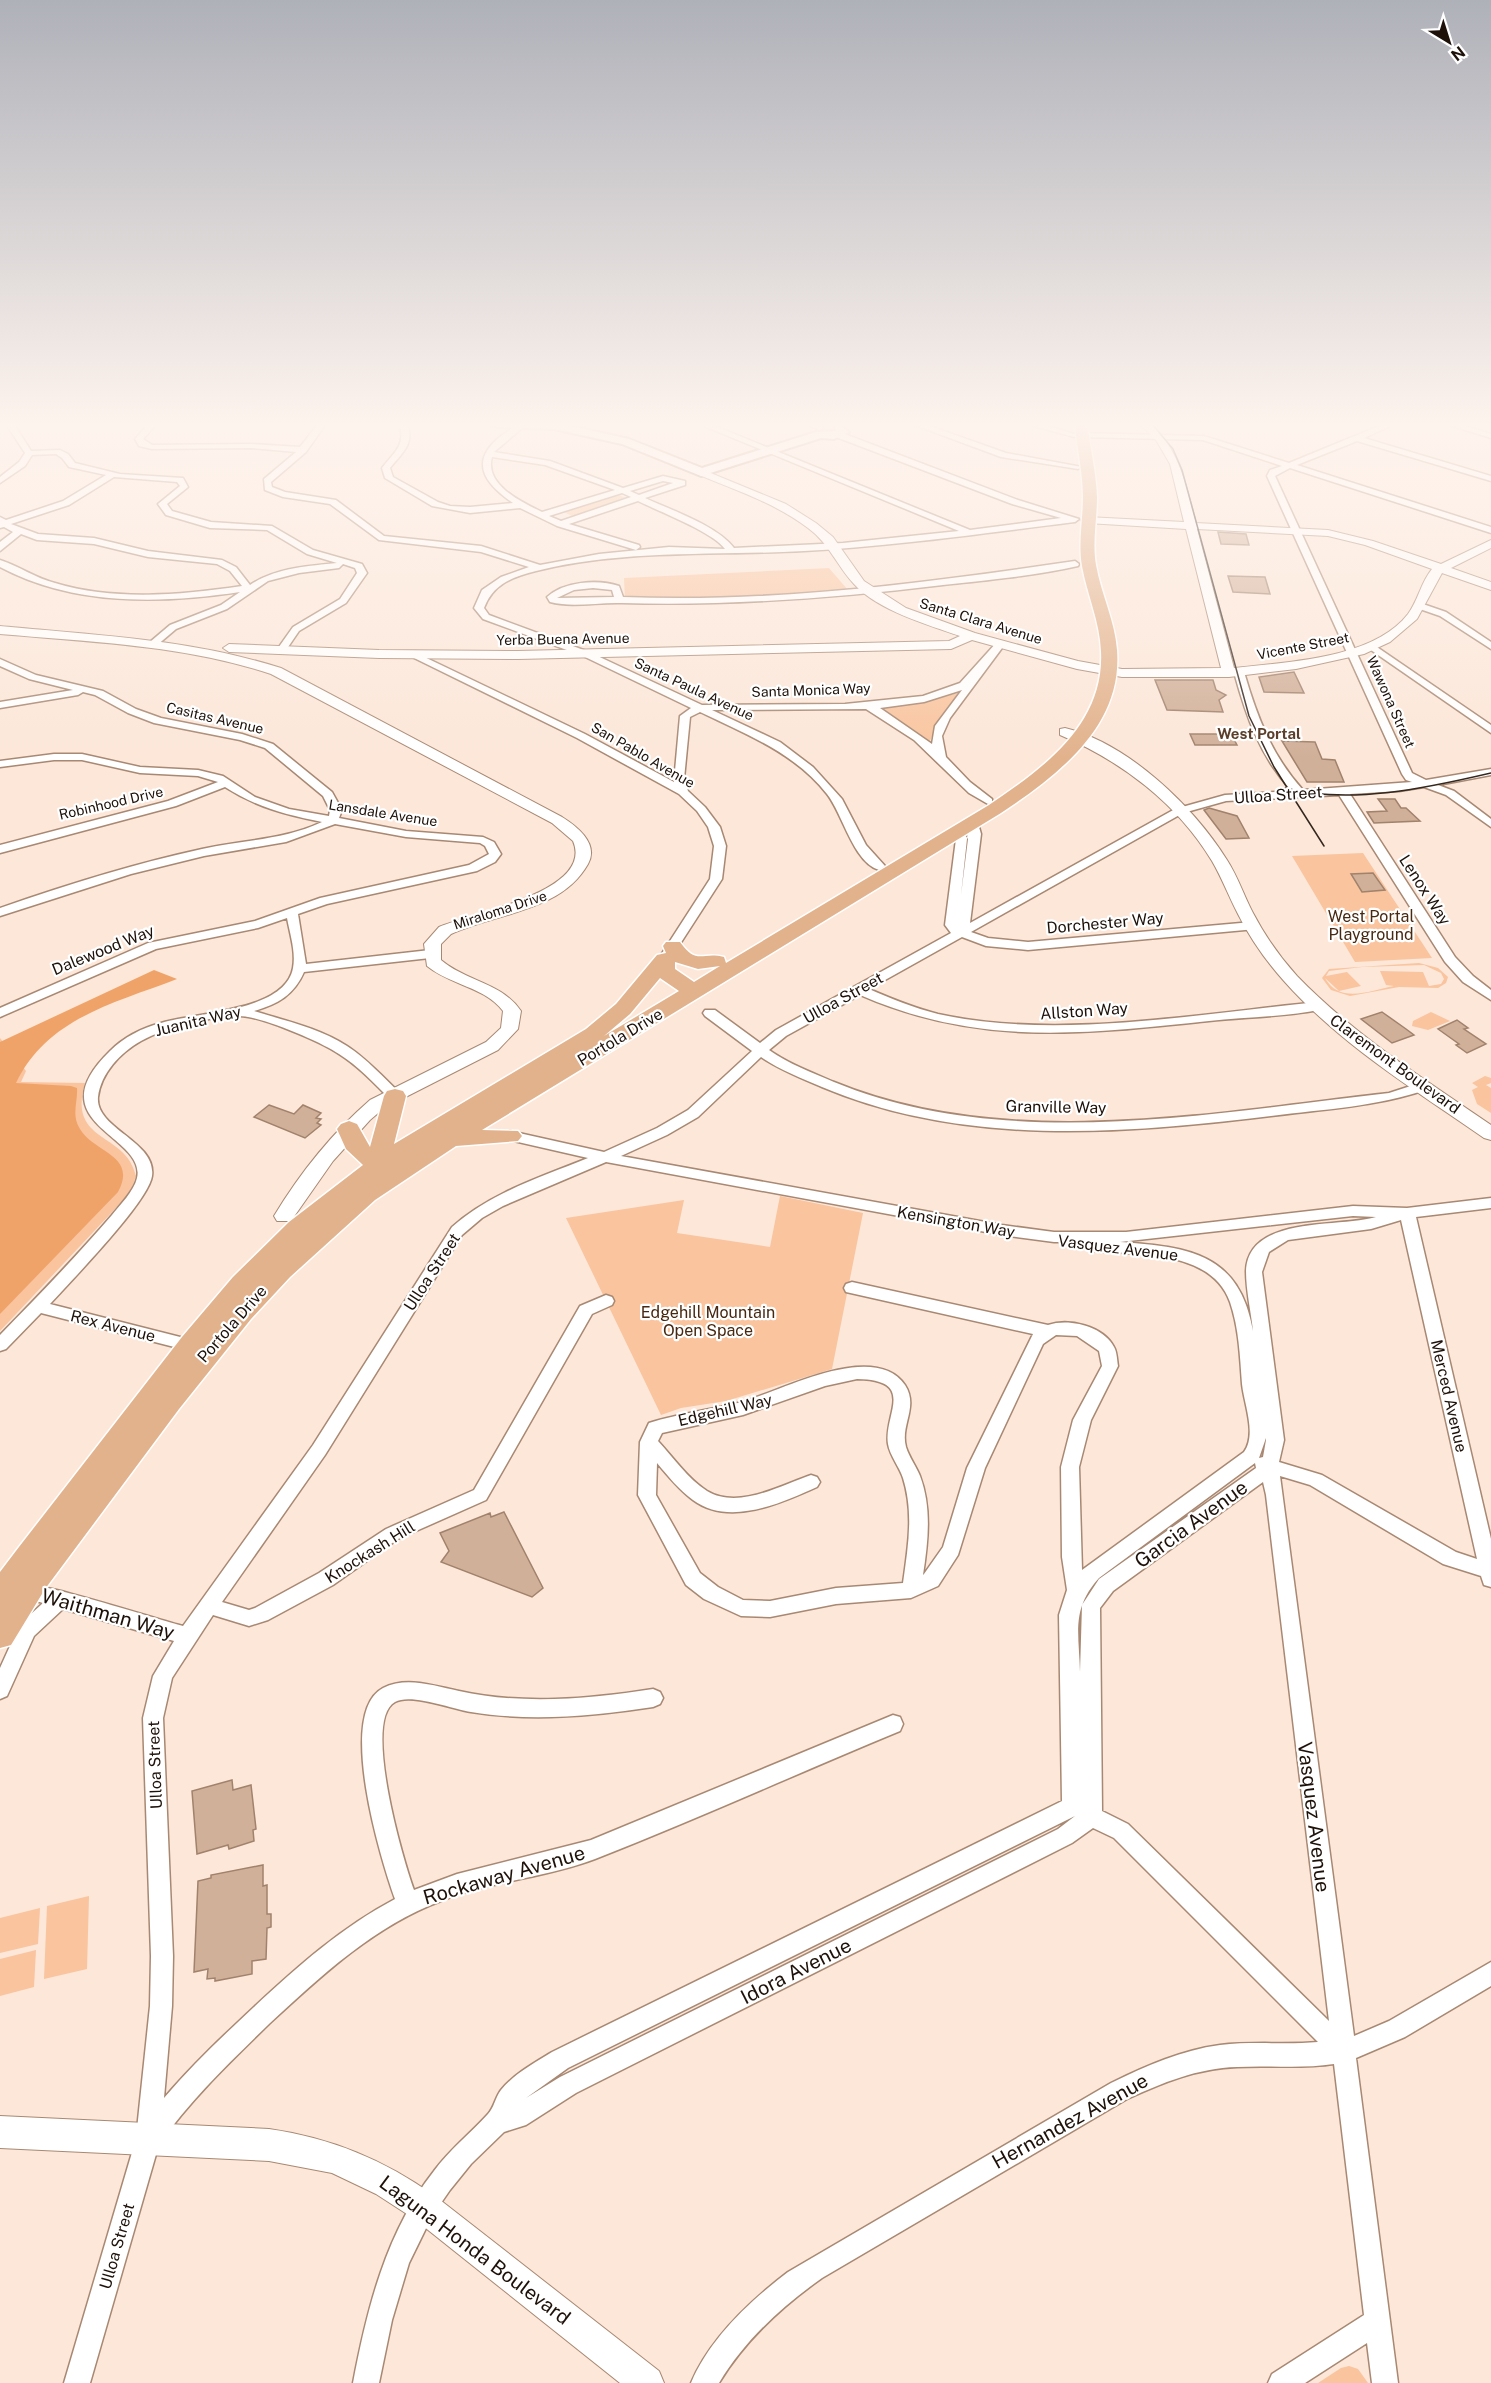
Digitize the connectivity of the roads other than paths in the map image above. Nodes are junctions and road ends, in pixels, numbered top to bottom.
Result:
1 (13, 535) edge
2 (34, 535) edge
3 (281, 535) edge
4 (376, 535) edge
5 (583, 535) edge
6 (590, 535) edge
7 (716, 535) edge
8 (825, 535) edge
9 (961, 535) edge
10 (1079, 535) edge
11 (1084, 535) edge
12 (1197, 535) edge
13 (1206, 535) edge
14 (1298, 535) edge
15 (1337, 535) edge
16 (1491, 543) edge
17 (834, 547) junction
18 (0, 548) edge
19 (676, 551) junction
20 (731, 551) junction
21 (580, 558) junction
22 (0, 563) edge
23 (355, 563) junction
24 (1075, 564) junction
25 (538, 567) junction
26 (1440, 568) junction
27 (1491, 586) edge
28 (248, 588) junction
29 (869, 591) junction
30 (619, 600) junction
31 (1420, 606) junction
32 (1085, 610) dead end
33 (0, 630) edge
34 (971, 636) junction
35 (1092, 641) dead end
36 (153, 644) junction
37 (951, 645) junction
38 (1371, 646) junction
39 (1491, 646) edge
40 (995, 649) junction
41 (211, 651) junction
42 (281, 651) junction
43 (1352, 653) junction
44 (586, 654) junction
45 (413, 655) junction
46 (0, 662) edge
47 (1093, 669) junction
48 (1110, 672) junction
49 (1234, 672) junction
50 (977, 675) junction
51 (90, 690) junction
52 (865, 704) junction
53 (0, 705) edge
54 (701, 707) junction
55 (1491, 730) edge
56 (1073, 735) junction
57 (944, 761) junction
58 (0, 764) edge
59 (1491, 772) edge
60 (227, 782) junction
61 (1428, 784) junction
62 (1342, 791) junction
63 (683, 792) junction
64 (1299, 792) junction
65 (1281, 793) junction
66 (988, 801) junction
67 (1179, 811) junction
68 (333, 821) junction
69 (1491, 825) edge
70 (965, 827) junction
71 (241, 846) junction
72 (0, 849) edge
73 (879, 866) junction
74 (0, 912) edge
75 (292, 912) junction
76 (0, 921) edge
77 (1252, 926) junction
78 (962, 933) junction
79 (669, 953) junction
80 (429, 954) junction
81 (717, 961) junction
82 (299, 969) junction
83 (687, 987) junction
84 (858, 989) junction
85 (1491, 996) edge
86 (1318, 1006) junction
87 (239, 1011) junction
88 (0, 1013) edge
89 (710, 1013) dead end
90 (594, 1033) junction
91 (759, 1050) junction
92 (1423, 1086) junction
93 (395, 1096) junction
94 (497, 1111) junction
95 (348, 1129) junction
96 (1491, 1134) edge
97 (510, 1136) junction
98 (447, 1141) junction
99 (606, 1155) junction
100 (414, 1161) junction
101 (380, 1164) junction
102 (368, 1192) junction
103 (1491, 1203) edge
104 (1407, 1213) junction
105 (284, 1216) joint
106 (1002, 1230) junction
107 (280, 1244) junction
108 (1258, 1252) joint
109 (852, 1288) dead end
110 (606, 1301) dead end
111 (36, 1306) junction
112 (1048, 1330) junction
113 (0, 1345) edge
114 (190, 1346) junction
115 (649, 1442) junction
116 (1260, 1462) junction
117 (811, 1482) dead end
118 (1490, 1575) edge
119 (911, 1590) junction
120 (1076, 1590) junction
121 (14, 1594) edge
122 (60, 1599) junction
123 (210, 1606) junction
124 (0, 1635) edge
125 (187, 1636) junction
126 (0, 1690) edge
127 (653, 1698) dead end
128 (893, 1724) dead end
129 (1082, 1811) junction
130 (408, 1904) junction
131 (1491, 1973) edge
132 (1343, 2051) junction
133 (0, 2132) edge
134 (148, 2139) junction
135 (424, 2207) junction
136 (1377, 2321) junction
137 (77, 2383) edge
138 (366, 2383) edge
139 (647, 2383) edge
140 (704, 2383) edge
141 (1281, 2383) edge
142 (1384, 2383) edge

1 - 18 street
2 - 28 street
3 - 23 street
4 - 25 street
5 - 21 street
6 - 19 street
7 - 20 street
8 - 17 street, Santa Clara Avenue
9 - 17 street
10 - 24 main road, Portola Drive
11 - 48 main road, Portola Drive
12 - 49 street
13 - 49 street
14 - 43 street, Wawona Street
15 - 26 street
16 - 26 street
17 - 20 street
17 - 29 street, Santa Clara Avenue
19 - 20 street
19 - 21 street, Santa Paula Avenue
21 - 25 street, Santa Paula Avenue
22 - 28 street
23 - 28 street
23 - 42 street
24 - 29 street
24 - 32 main road, Portola Drive
25 - 44 street, Santa Paula Avenue
26 - 27 street
26 - 31 street, Vicente Street
28 - 36 street
29 - 30 street
29 - 34 street, Santa Clara Avenue
30 - 30 street
31 - 38 street, Vicente Street
31 - 39 street
33 - 36 street, Yerba Buena Avenue
34 - 37 street, Yerba Buena Avenue
34 - 40 street, Santa Clara Avenue
35 - 47 main road, Portola Drive
36 - 41 street, Yerba Buena Avenue
37 - 40 street
37 - 44 street, Yerba Buena Avenue
38 - 43 street, Vicente Street
38 - 55 street
40 - 47 street, Santa Clara Avenue
40 - 50 street, Santa Monica Way
41 - 42 street, Yerba Buena Avenue
41 - 80 street, Miraloma Drive
42 - 45 street, Yerba Buena Avenue
43 - 49 street, Vicente Street
43 - 61 street, Wawona Street
44 - 45 street, Yerba Buena Avenue
44 - 54 street, Santa Paula Avenue
45 - 63 street, San Pablo Avenue
46 - 51 street, Casitas Avenue
47 - 48 street, Santa Clara Avenue
47 - 56 main road, Portola Drive
48 - 49 street, Vicente Street
48 - 56 main road, Portola Drive
49 - 64 street
49 - 65 street
50 - 52 street, Santa Monica Way
50 - 57 street, Santa Monica Way
51 - 53 street
51 - 68 street, Casitas Avenue
52 - 54 street, Santa Monica Way
52 - 57 street
54 - 63 street
54 - 73 street, Santa Paula Avenue
56 - 66 main road, Portola Drive
56 - 67 street, Claremont Boulevard
56 - 70 main road, Portola Drive
57 - 66 street
58 - 60 street, Lansdale Avenue
59 - 61 street, Ulloa Street
60 - 68 street, Lansdale Avenue
60 - 72 street, Robinhood Drive
61 - 62 street, Ulloa Street
61 - 69 street, Wawona Street
62 - 64 street, Ulloa Street
62 - 85 street, Lenox Way
63 - 79 street, San Pablo Avenue
64 - 65 street, Ulloa Street
65 - 67 street, Ulloa Street
66 - 73 main road, Portola Drive
67 - 77 street, Claremont Boulevard
67 - 78 street, Ulloa Street
68 - 71 street
68 - 75 street, Lansdale Avenue
70 - 78 street
70 - 78 street
70 - 83 main road, Portola Drive
71 - 74 street
71 - 76 street
73 - 81 main road, Portola Drive
75 - 82 street
75 - 88 street, Dalewood Way
77 - 78 street, Dorchester Way
77 - 86 street, Claremont Boulevard
78 - 84 street, Ulloa Street
79 - 81 main road
79 - 83 main road
79 - 90 main road
80 - 82 street
80 - 93 street
81 - 83 main road, Portola Drive
82 - 87 street, Juanita Way
83 - 90 main road, Portola Drive
83 - 94 main road, Portola Drive
84 - 86 street, Allston Way
84 - 91 street, Ulloa Street
86 - 92 street, Claremont Boulevard
87 - 93 street
87 - 111 street, Juanita Way
89 - 91 street, Granville Way
90 - 101 main road, Portola Drive
91 - 92 street, Granville Way
91 - 99 street, Ulloa Street
92 - 96 street, Claremont Boulevard
93 - 95 street
93 - 101 main road
94 - 97 main road
94 - 98 main road, Portola Drive
95 - 101 main road
95 - 105 street
97 - 98 main road
97 - 99 street, Kensington Way
98 - 100 main road, Portola Drive
99 - 106 street, Kensington Way
99 - 123 street, Ulloa Street
100 - 101 main road
100 - 102 main road, Portola Drive
101 - 102 main road
101 - 107 main road, Portola Drive
102 - 121 main road, Portola Drive
103 - 104 street, Kensington Way
104 - 106 street, Kensington Way
104 - 108 street, Kensington Way
104 - 118 street, Merced Avenue
105 - 107 main road
106 - 116 street, Vasquez Avenue
107 - 114 main road, Portola Drive
108 - 116 street, Vasquez Avenue
109 - 112 street
110 - 123 street, Knockash Hill
111 - 113 street, Juanita Way
111 - 114 street, Rex Avenue
112 - 119 street
112 - 120 street
114 - 121 main road, Portola Drive
115 - 117 street
115 - 119 street
115 - 119 street, Edgehill Way
116 - 118 street
116 - 120 street, Garcia Avenue
116 - 129 street, Garcia Avenue
116 - 132 street, Vasquez Avenue
120 - 129 street
121 - 122 street, Waithman Way
121 - 124 main road, Portola Drive
122 - 125 street, Waithman Way
122 - 126 street
123 - 125 street, Ulloa Street
125 - 134 street, Ulloa Street
127 - 130 street
128 - 130 street, Rockaway Avenue
129 - 132 street
129 - 135 street, Idora Avenue
130 - 134 street, Rockaway Avenue
131 - 132 street, Hernandez Avenue
132 - 136 street, Vasquez Avenue
132 - 140 street, Hernandez Avenue
133 - 134 street, Laguna Honda Boulevard
134 - 135 street, Laguna Honda Boulevard
134 - 137 street, Ulloa Street
135 - 138 street, Idora Avenue
135 - 139 street, Laguna Honda Boulevard
136 - 141 street
136 - 142 street, Vasquez Avenue

